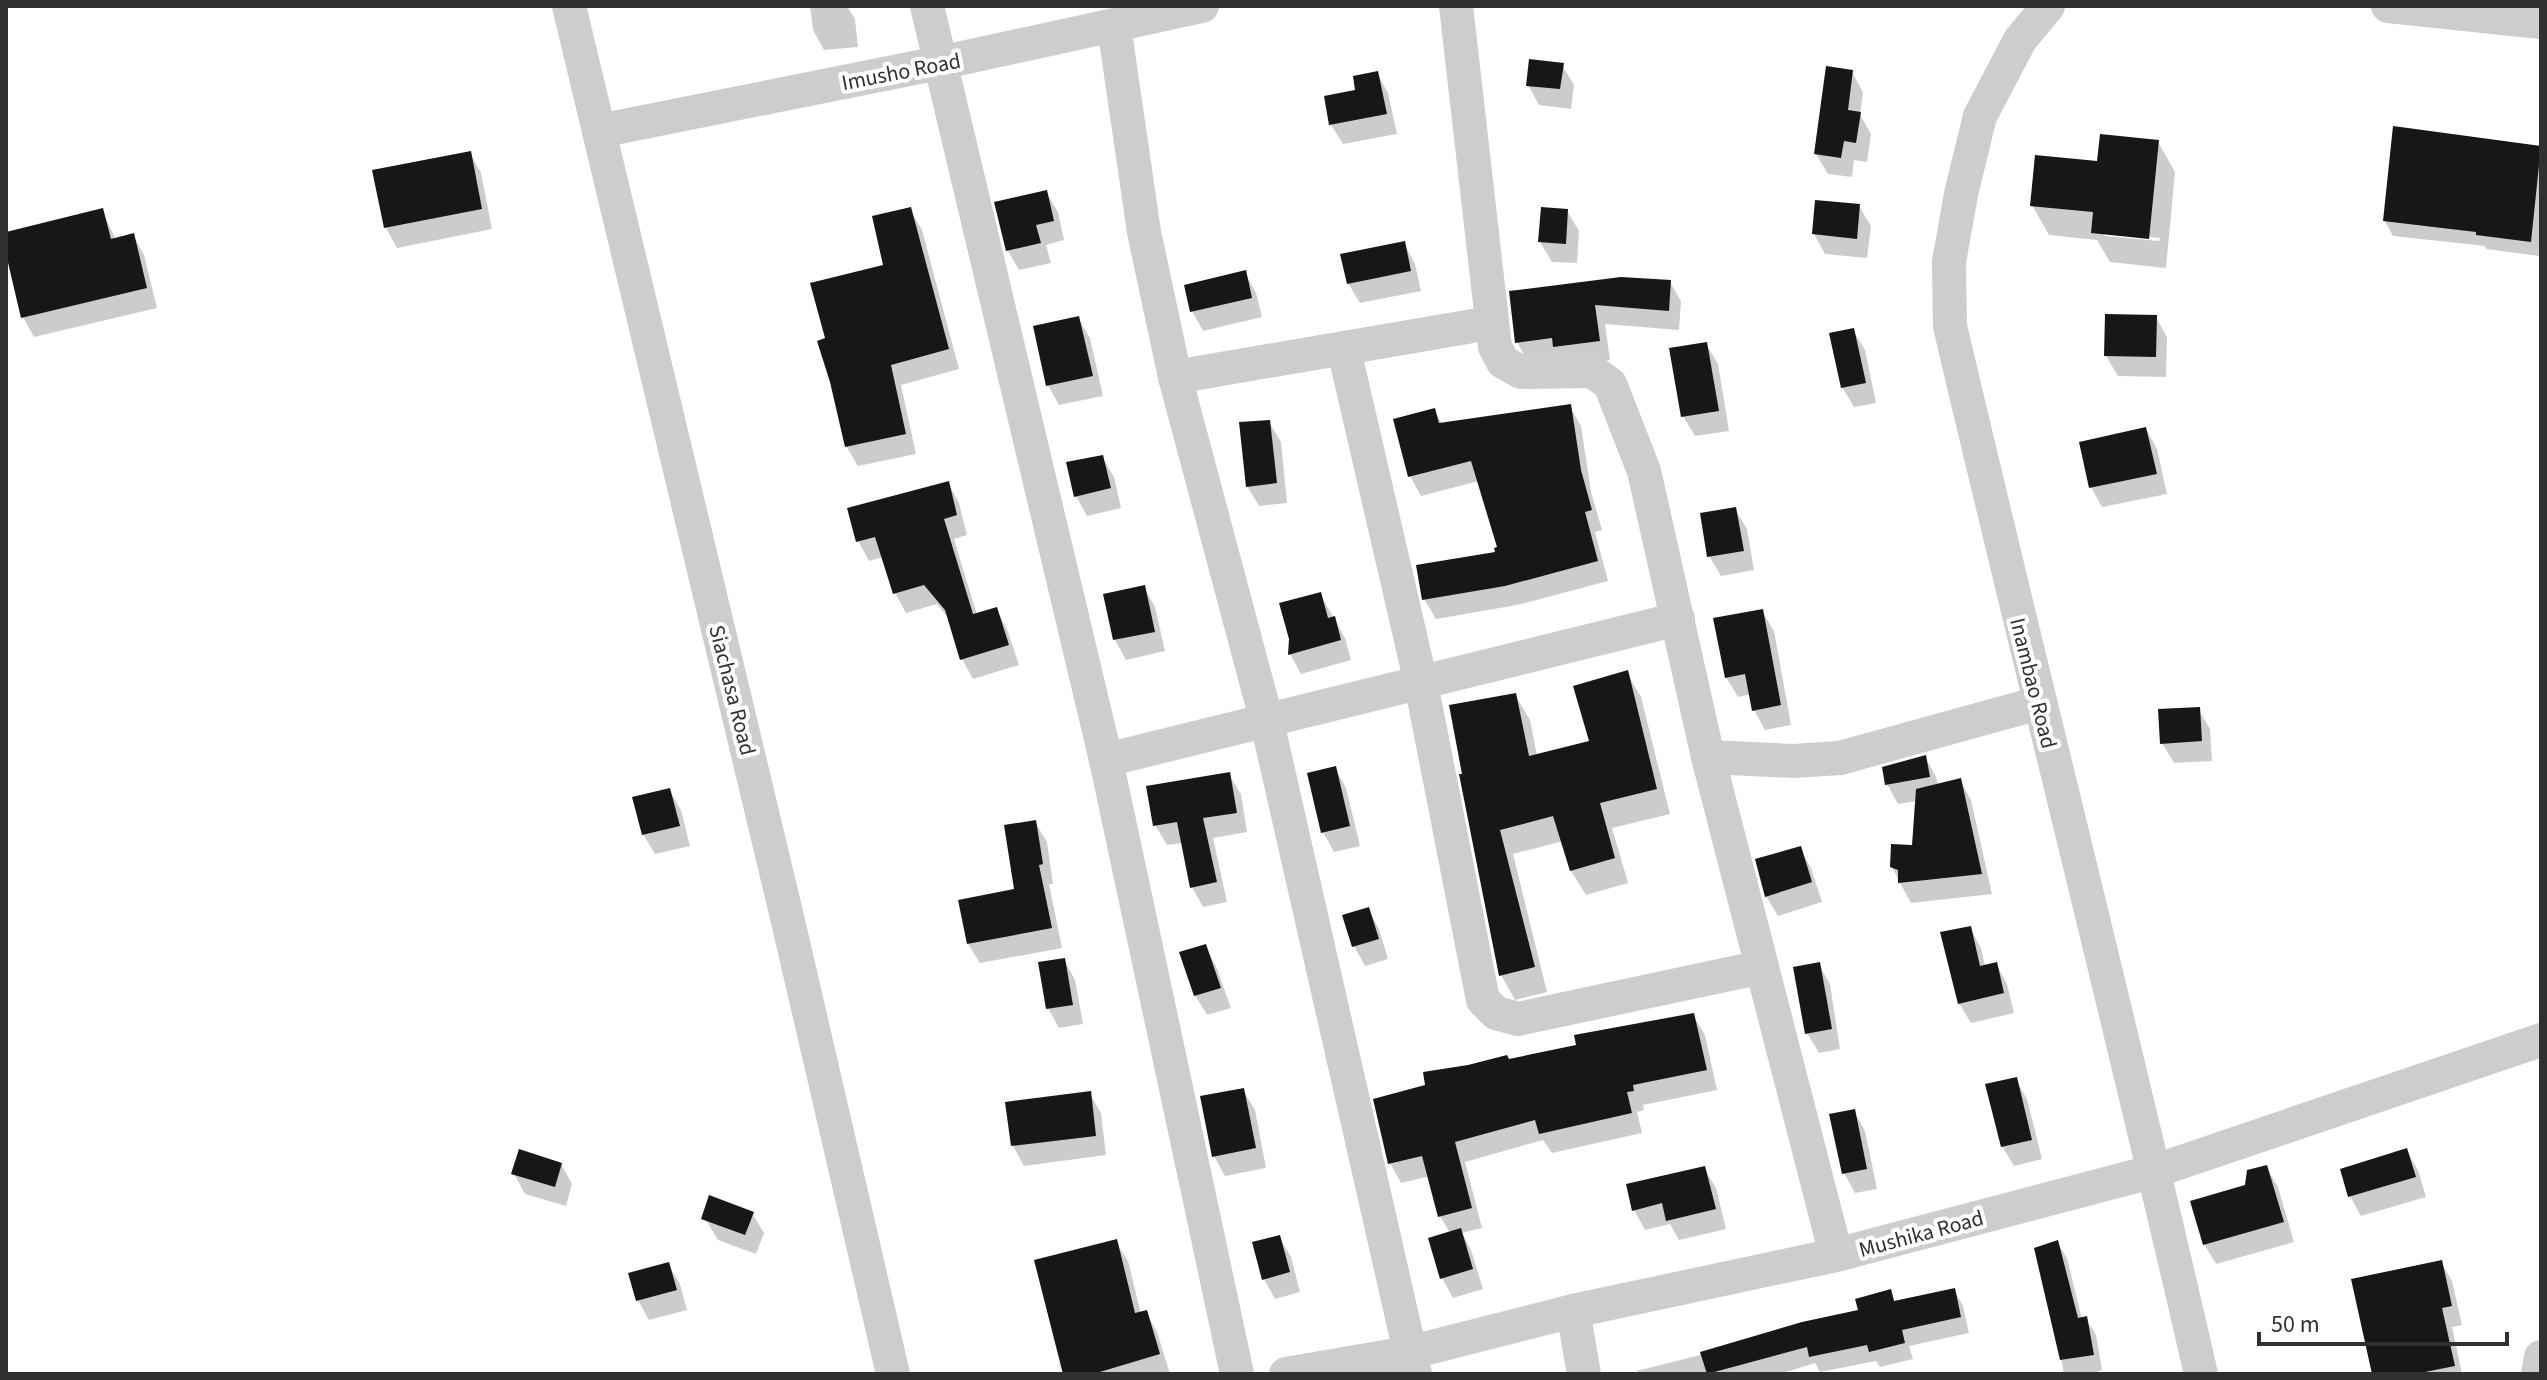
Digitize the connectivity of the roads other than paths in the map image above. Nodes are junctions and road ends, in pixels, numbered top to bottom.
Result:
1 (569, 6) edge
2 (927, 6) edge
3 (1202, 6) edge
4 (1456, 6) edge
5 (2048, 6) edge
6 (2388, 6) edge
7 (2531, 16) edge
8 (1114, 26) junction
9 (939, 63) junction
10 (599, 131) junction
11 (1490, 323) junction
12 (1344, 350) junction
13 (1175, 377) junction
14 (1678, 619) junction
15 (1421, 683) junction
16 (2039, 703) junction
17 (1267, 722) junction
18 (1708, 757) junction
19 (1106, 760) junction
20 (1762, 967) junction
21 (2541, 1040) edge
22 (2155, 1171) junction
23 (1836, 1255) junction
24 (1573, 1311) junction
25 (2541, 1357) edge
26 (1412, 1364) edge
27 (893, 1374) edge
28 (1237, 1374) edge
29 (1286, 1374) edge
30 (1584, 1374) edge
31 (2201, 1374) edge
32 (2538, 1374) edge

1 - 10 street, Siachasa Road
2 - 9 street
3 - 8 street, Imusho Road
4 - 11 street
5 - 16 street, Inambao Road
6 - 7 street
8 - 9 street, Imusho Road
8 - 13 street
9 - 10 street, Imusho Road
9 - 19 street
10 - 27 street, Siachasa Road
11 - 12 street
11 - 14 street
12 - 13 street
12 - 15 street
13 - 17 street
14 - 15 street
14 - 18 street
15 - 17 street
15 - 20 street
16 - 18 street
16 - 22 street, Inambao Road
17 - 19 street
17 - 26 street
18 - 20 street
19 - 28 street
20 - 23 street
21 - 22 street, Mushika Road
22 - 23 street, Mushika Road
22 - 31 street, Inambao Road
23 - 24 street, Mushika Road
24 - 26 street, Mushika Road
24 - 30 street
25 - 32 street
26 - 29 street, Mushika Road

